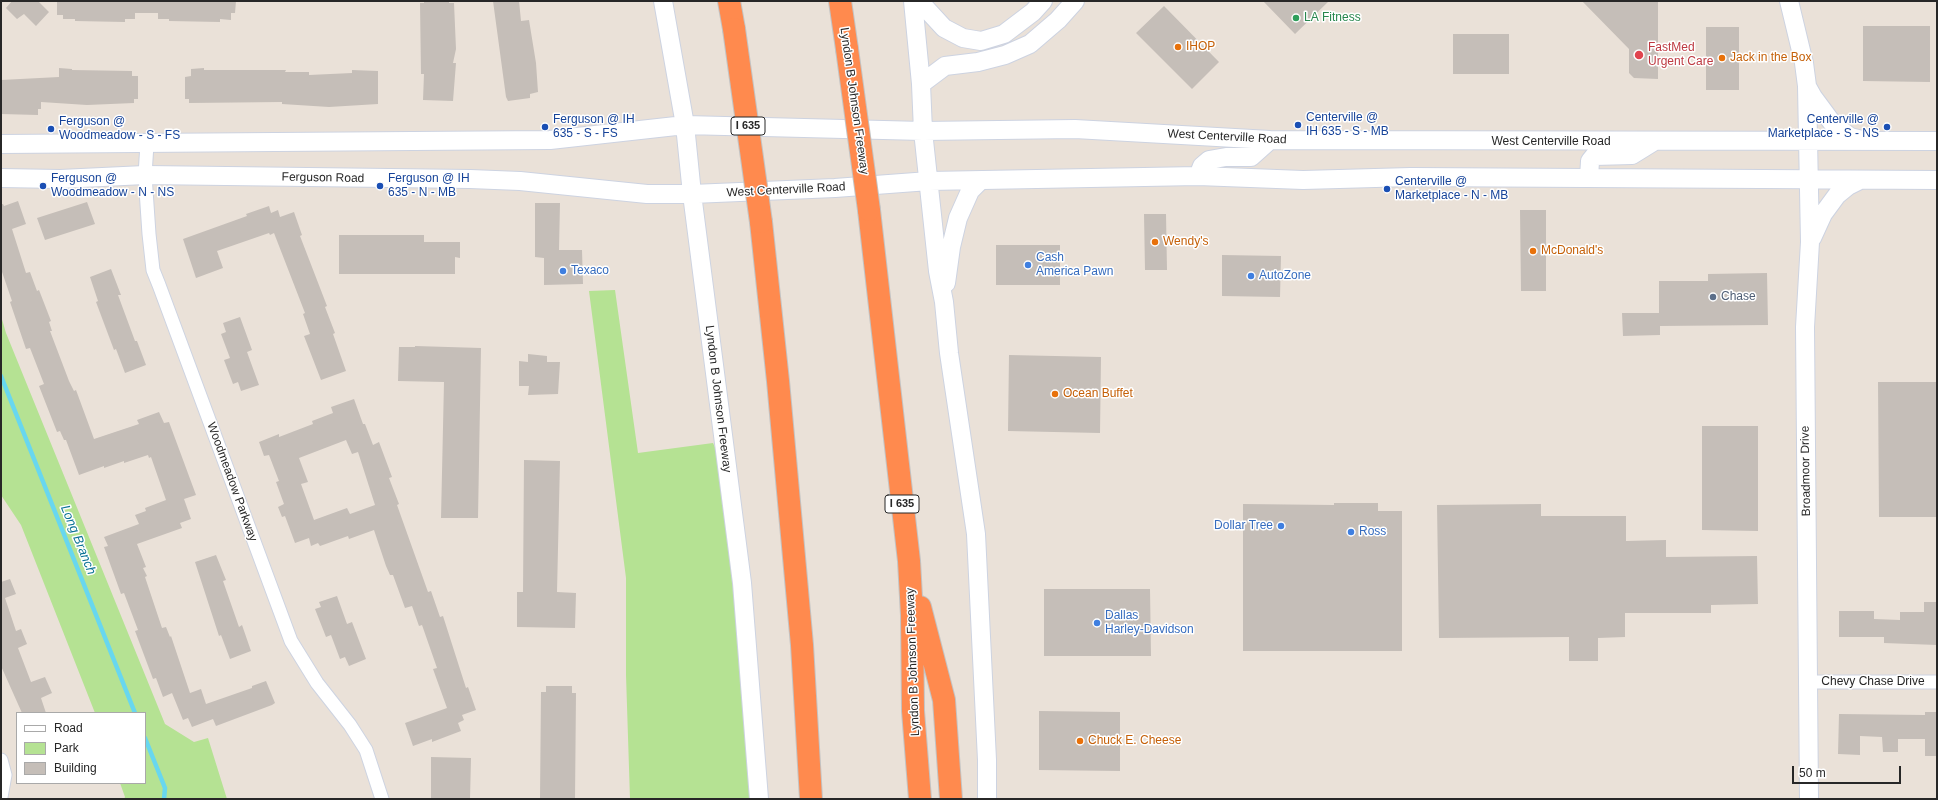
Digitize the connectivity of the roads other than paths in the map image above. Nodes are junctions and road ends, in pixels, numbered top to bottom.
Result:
1 (663, 1) edge
2 (729, 1) edge
3 (840, 1) edge
4 (913, 1) edge
5 (919, 1) edge
6 (1043, 1) edge
7 (1075, 1) edge
8 (1790, 1) edge
9 (921, 84) junction
10 (1807, 86) junction
11 (685, 125) junction
12 (923, 131) junction
13 (1270, 140) junction
14 (1937, 141) edge
15 (1654, 142) junction
16 (1808, 142) junction
17 (1873, 142) junction
18 (1, 144) edge
19 (146, 144) junction
20 (145, 175) junction
21 (1198, 176) junction
22 (1, 178) edge
23 (1589, 178) junction
24 (1809, 180) junction
25 (1860, 180) junction
26 (1937, 180) edge
27 (929, 181) junction
28 (980, 181) junction
29 (692, 194) junction
30 (1810, 242) junction
31 (944, 302) junction
32 (909, 561) junction
33 (1809, 682) junction
34 (1937, 682) edge
35 (1, 760) edge
36 (1, 797) edge
37 (382, 799) edge
38 (759, 799) edge
39 (811, 799) edge
40 (920, 799) edge
41 (951, 799) edge
42 (987, 799) edge
43 (1809, 799) edge

1 - 11 main road, Lyndon B Johnson Freeway
2 - 39 highway, I 635, bridge
3 - 32 highway, Lyndon B Johnson Freeway / I 635, bridge
4 - 9 main road
5 - 6 main road
7 - 9 main road
8 - 10 main road, Broadmoor Drive
9 - 12 main road
10 - 16 main road, Broadmoor Drive
10 - 17 main road
11 - 12 main road, West Centerville Road
11 - 19 main road
11 - 29 main road, Lyndon B Johnson Freeway
12 - 13 main road, West Centerville Road
12 - 27 main road
13 - 15 main road, West Centerville Road
13 - 21 main road
14 - 17 main road, West Centerville Road
15 - 16 main road, West Centerville Road
15 - 23 main road
16 - 17 main road, West Centerville Road
16 - 24 main road, Broadmoor Drive
18 - 19 main road
19 - 20 street, Woodmeadow Parkway
20 - 22 main road, Ferguson Road
20 - 29 main road, Ferguson Road
20 - 37 street, Woodmeadow Parkway
21 - 23 main road, West Centerville Road
21 - 28 main road, West Centerville Road
23 - 24 main road, West Centerville Road
24 - 25 main road, West Centerville Road
24 - 30 main road, Broadmoor Drive
25 - 26 main road, West Centerville Road
25 - 30 main road
27 - 28 main road, West Centerville Road
27 - 29 main road, West Centerville Road
27 - 31 main road
28 - 31 main road
29 - 38 main road, Lyndon B Johnson Freeway
30 - 33 main road, Broadmoor Drive
31 - 42 main road
32 - 40 highway, Lyndon B Johnson Freeway / I 635
32 - 41 highway
33 - 34 street, Chevy Chase Drive
33 - 43 main road, Broadmoor Drive
35 - 36 street

